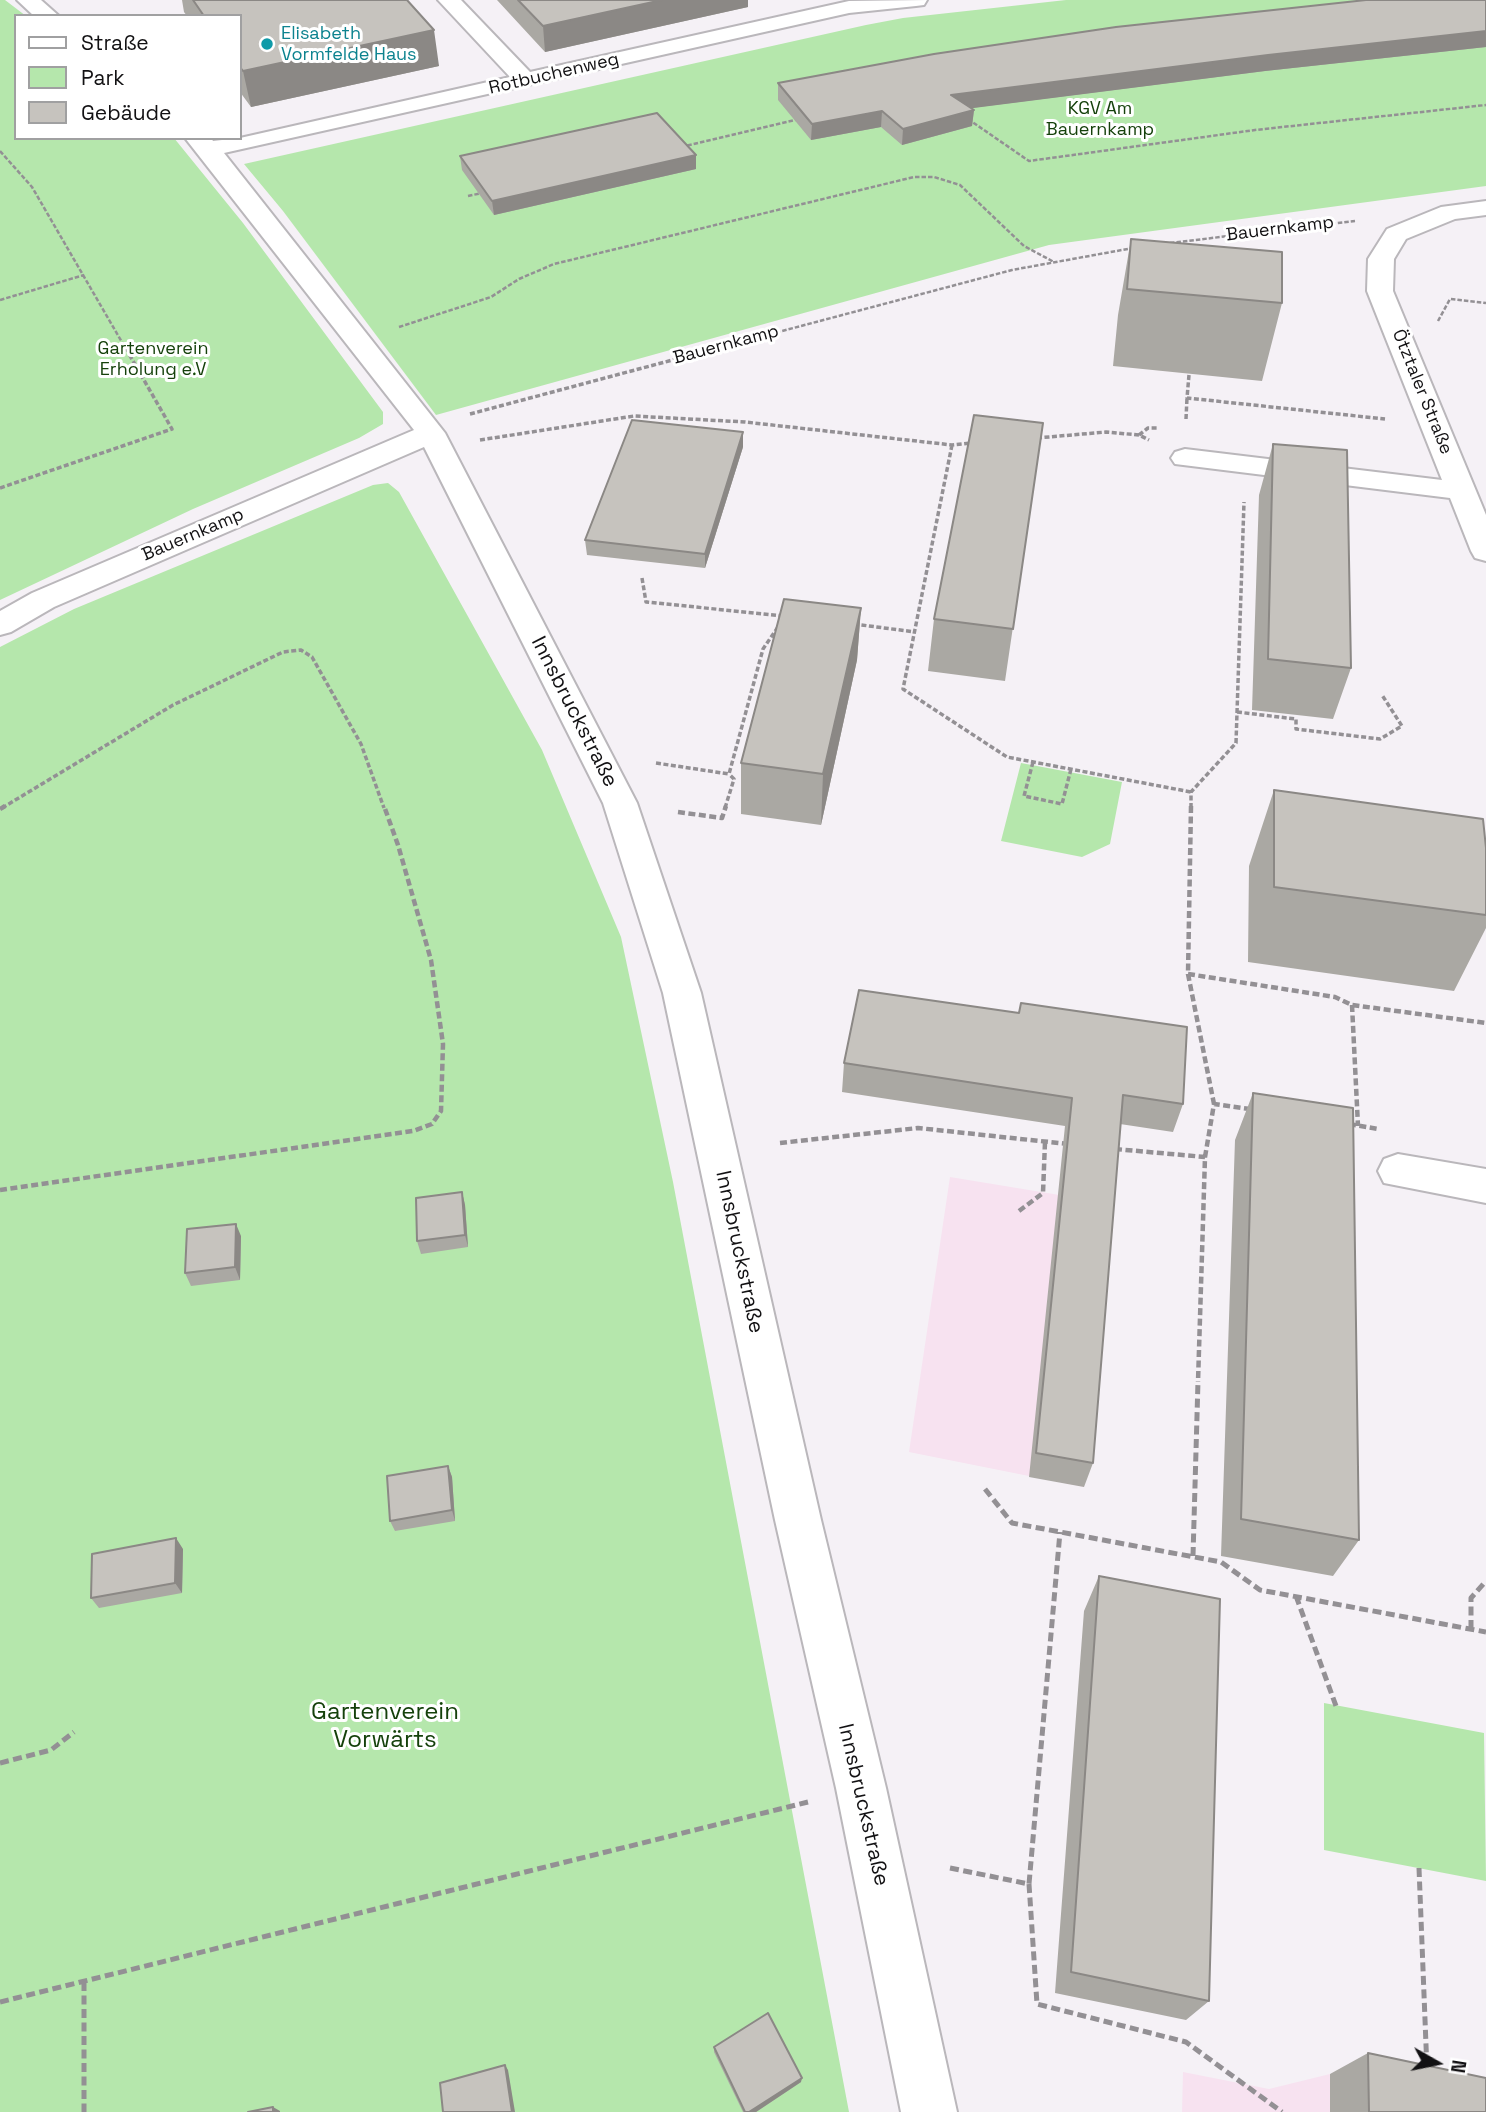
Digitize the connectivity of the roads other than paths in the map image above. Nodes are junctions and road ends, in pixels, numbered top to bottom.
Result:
1 (28, 0) edge
2 (449, 0) edge
3 (788, 0) edge
4 (916, 0) edge
5 (46, 14) edge
6 (808, 18) junction
7 (525, 80) junction
8 (242, 136) edge
9 (223, 140) edge
10 (203, 144) edge
11 (1486, 208) edge
12 (431, 433) junction
13 (1185, 458) road end
14 (1462, 491) junction
15 (1486, 551) edge
16 (0, 625) edge
17 (1398, 1171) road end
18 (1486, 1186) edge
19 (929, 2112) edge

1 - 5 street
2 - 7 street
3 - 6 street
4 - 6 street, Rotbuchenweg
6 - 7 street, Rotbuchenweg
7 - 8 street, Rotbuchenweg
9 - 10 street, Rotbuchenweg
10 - 12 street, Innsbruckstraße
11 - 14 street, Ötztaler Straße
12 - 16 street, Bauernkamp
12 - 19 street, Innsbruckstraße
13 - 14 street
14 - 15 street, Ötztaler Straße
17 - 18 street

